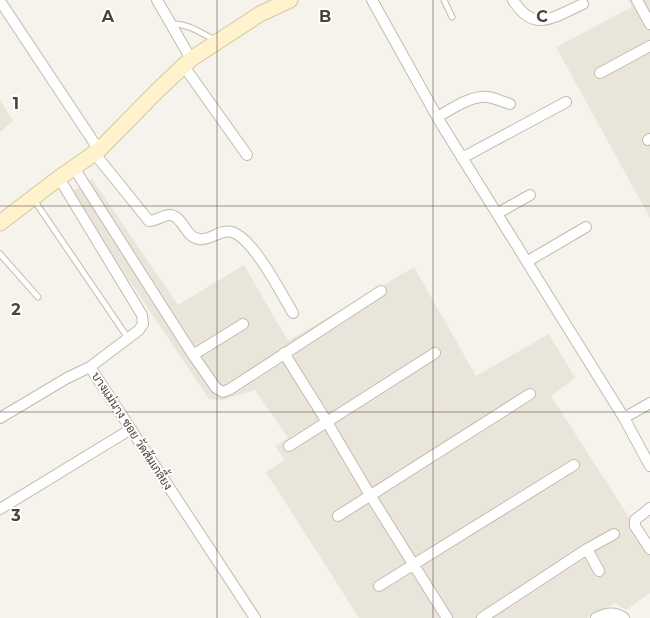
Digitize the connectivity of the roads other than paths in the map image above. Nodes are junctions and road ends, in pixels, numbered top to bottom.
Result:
1 (157, 0) edge
2 (290, 0) edge
3 (372, 0) edge
4 (444, 0) edge
5 (513, 0) edge
6 (638, 0) edge
7 (0, 1) edge
8 (583, 4) dead end
9 (452, 17) dead end
10 (172, 24) junction
11 (650, 24) edge
12 (217, 41) junction
13 (650, 46) edge
14 (187, 62) junction
15 (600, 73) dead end
16 (566, 102) dead end
17 (510, 104) dead end
18 (437, 117) junction
19 (97, 152) junction
20 (247, 155) dead end
21 (462, 158) junction
22 (74, 168) junction
23 (59, 178) junction
24 (530, 195) dead end
25 (32, 199) junction
26 (498, 212) junction
27 (0, 223) edge
28 (586, 227) dead end
29 (0, 254) edge
30 (528, 261) junction
31 (381, 291) dead end
32 (38, 297) dead end
33 (294, 313) dead end
34 (243, 324) dead end
35 (128, 338) junction
36 (284, 353) junction
37 (435, 353) dead end
38 (193, 355) junction
39 (90, 367) junction
40 (530, 394) dead end
41 (650, 404) edge
42 (0, 418) edge
43 (624, 418) junction
44 (327, 422) junction
45 (131, 430) junction
46 (289, 446) dead end
47 (574, 465) dead end
48 (650, 466) edge
49 (370, 496) junction
50 (650, 508) edge
51 (0, 509) edge
52 (338, 516) dead end
53 (614, 534) dead end
54 (587, 549) junction
55 (650, 549) edge
56 (413, 564) junction
57 (599, 572) dead end
58 (379, 586) dead end
59 (255, 618) edge
60 (448, 618) edge
61 (482, 618) edge
62 (596, 618) edge
63 (624, 618) edge

1 - 10 street
2 - 12 street
3 - 18 street
4 - 9 lane
5 - 8 street
6 - 11 street
7 - 19 street
10 - 12 lane
10 - 14 street
12 - 14 street
13 - 15 street
14 - 19 street
14 - 20 street
16 - 21 street
17 - 18 street
18 - 21 street
19 - 22 street
19 - 33 street
21 - 26 street
22 - 23 street
22 - 38 street
23 - 25 street
23 - 35 street, บางแม่นาง ซอย วัดส้มเกลี้ยง
24 - 26 street
25 - 27 street
25 - 35 lane
26 - 30 street
28 - 30 street
29 - 32 lane
30 - 43 street
31 - 36 street
34 - 38 street
35 - 39 street, บางแม่นาง ซอย วัดส้มเกลี้ยง
36 - 38 street
36 - 44 street
37 - 44 street
39 - 42 street
39 - 45 street, บางแม่นาง ซอย วัดส้มเกลี้ยง
40 - 49 street
41 - 43 street
43 - 48 street
44 - 46 street
44 - 49 street
45 - 51 street
45 - 59 street, บางแม่นาง ซอย วัดส้มเกลี้ยง
47 - 56 street
49 - 52 street
49 - 56 street
50 - 55 street
53 - 54 street
54 - 57 street
54 - 61 street
56 - 58 street
56 - 60 street
62 - 63 street

